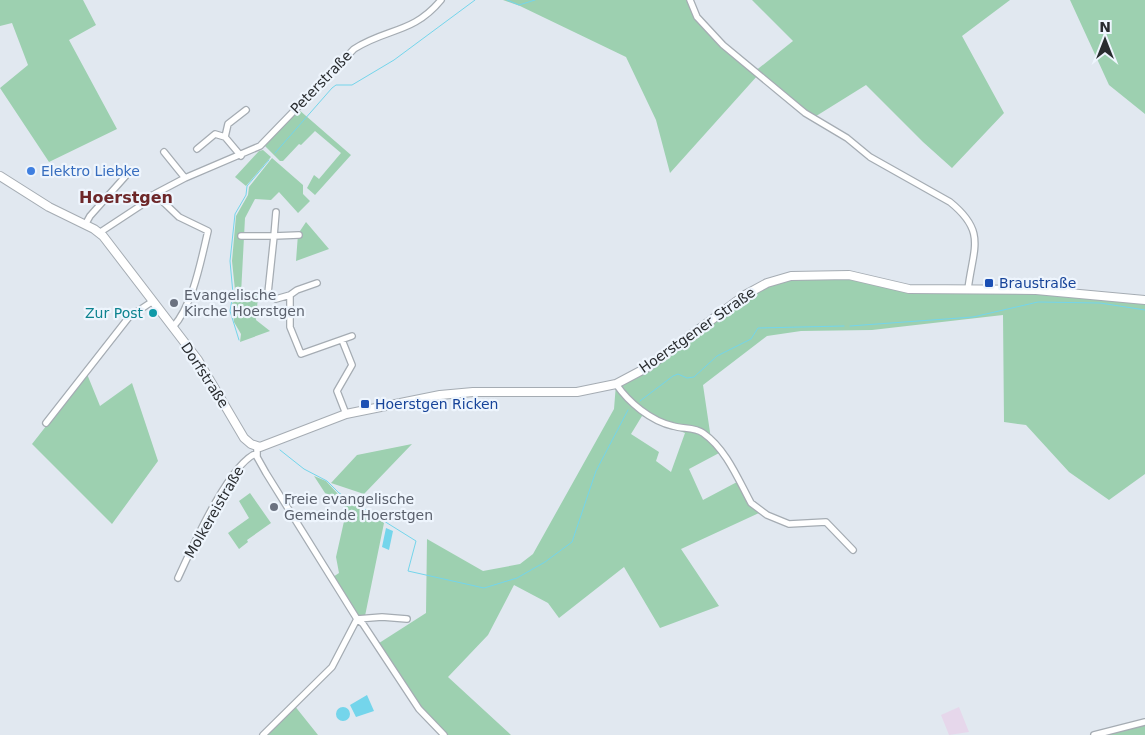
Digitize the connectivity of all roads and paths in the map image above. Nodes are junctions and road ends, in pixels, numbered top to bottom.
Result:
1 (442, 0) edge
2 (690, 0) edge
3 (246, 110) dead end
4 (225, 137) junction
5 (197, 149) dead end
6 (164, 152) dead end
7 (241, 156) junction
8 (131, 170) dead end
9 (0, 176) edge
10 (185, 178) junction
11 (155, 194) junction
12 (276, 212) dead end
13 (85, 224) junction
14 (100, 233) junction
15 (299, 235) dead end
16 (240, 236) dead end
17 (274, 236) junction
18 (317, 283) dead end
19 (968, 289) junction
20 (290, 295) junction
21 (1145, 300) edge
22 (153, 301) junction
23 (173, 327) junction
24 (352, 336) dead end
25 (342, 340) junction
26 (616, 384) junction
27 (346, 414) junction
28 (46, 423) dead end
29 (257, 450) junction
30 (853, 550) dead end
31 (178, 578) dead end
32 (357, 619) junction
33 (407, 619) dead end
34 (1145, 722) edge
35 (263, 735) edge
36 (444, 735) edge
37 (1094, 735) edge

1 - 7 street, Peterstraße
2 - 19 street
3 - 4 street
4 - 5 street
4 - 7 street
6 - 10 street
7 - 10 street, Peterstraße
8 - 13 street
9 - 13 main road, Dorfstraße
10 - 11 street, Peterstraße
11 - 14 street, Peterstraße
11 - 23 street
12 - 17 street
13 - 14 main road, Dorfstraße
14 - 22 main road, Dorfstraße
15 - 17 street
16 - 17 street
17 - 20 street
18 - 20 street
19 - 21 main road, Hoerstgener Straße
19 - 26 main road, Hoerstgener Straße
20 - 25 street
22 - 23 main road, Dorfstraße
22 - 28 street
23 - 29 main road, Dorfstraße
24 - 25 street
25 - 27 street
26 - 27 main road, Hoerstgener Straße
26 - 30 street
27 - 29 main road, Hoerstgener Straße
29 - 31 street, Molkereistraße
29 - 32 street, Molkereistraße
32 - 33 street
32 - 35 street
32 - 36 street, Molkereistraße
34 - 37 street

